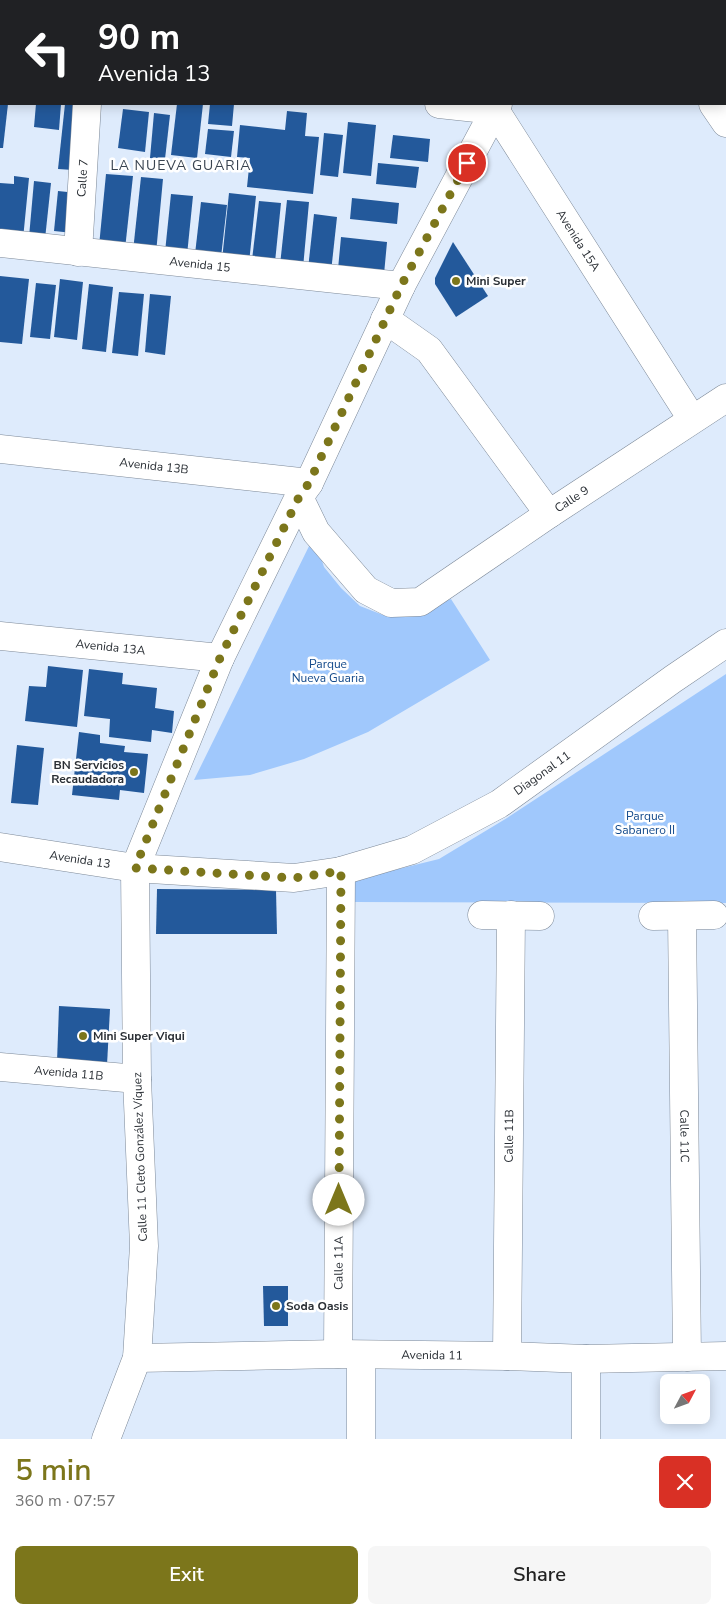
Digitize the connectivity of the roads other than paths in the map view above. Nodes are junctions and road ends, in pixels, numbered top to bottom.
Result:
1 (87, 105) edge
2 (458, 105) edge
3 (715, 105) edge
4 (497, 107) edge
5 (726, 123) edge
6 (0, 243) edge
7 (78, 252) junction
8 (401, 286) junction
9 (385, 319) junction
10 (726, 398) edge
11 (692, 419) junction
12 (0, 449) edge
13 (304, 490) junction
14 (549, 514) junction
15 (0, 636) edge
16 (726, 643) edge
17 (220, 658) junction
18 (0, 847) edge
19 (135, 868) junction
20 (341, 871) junction
21 (482, 915) dead end
22 (511, 915) junction
23 (714, 915) dead end
24 (540, 916) dead end
25 (652, 916) dead end
26 (682, 916) junction
27 (0, 1067) edge
28 (137, 1079) junction
29 (350, 1355) junction
30 (507, 1356) junction
31 (726, 1356) edge
32 (687, 1357) junction
33 (137, 1358) junction
34 (586, 1359) junction
35 (106, 1439) edge
36 (361, 1439) edge
37 (586, 1439) edge

1 - 7 street, Calle 7
2 - 4 street
3 - 5 street
4 - 8 street
4 - 11 street, Avenida 15A
6 - 7 street, Avenida 15
7 - 8 street, Avenida 15
8 - 9 street
9 - 13 street
9 - 14 street
10 - 11 street, Calle 9
11 - 14 street, Calle 9
12 - 13 street, Avenida 13B
13 - 14 street, Calle 9
13 - 17 street
15 - 17 street, Avenida 13A
16 - 20 street, Diagonal 11
17 - 19 street
18 - 19 street, Avenida 13
19 - 20 street, Avenida 13
19 - 28 street, Calle 11 Cleto González Víquez
20 - 29 street, Calle 11A
21 - 22 street
22 - 24 street
22 - 30 street, Calle 11B
23 - 26 street
25 - 26 street
26 - 32 street, Calle 11C
27 - 28 street, Avenida 11B
28 - 33 street, Calle 11 Cleto González Víquez
29 - 30 street, Avenida 11
29 - 33 street, Avenida 11
29 - 36 street, Calle 11A
30 - 34 street, Avenida 11
31 - 32 street, Avenida 11
32 - 34 street, Avenida 11
33 - 35 street, Calle 11 Cleto González Víquez
34 - 37 street

